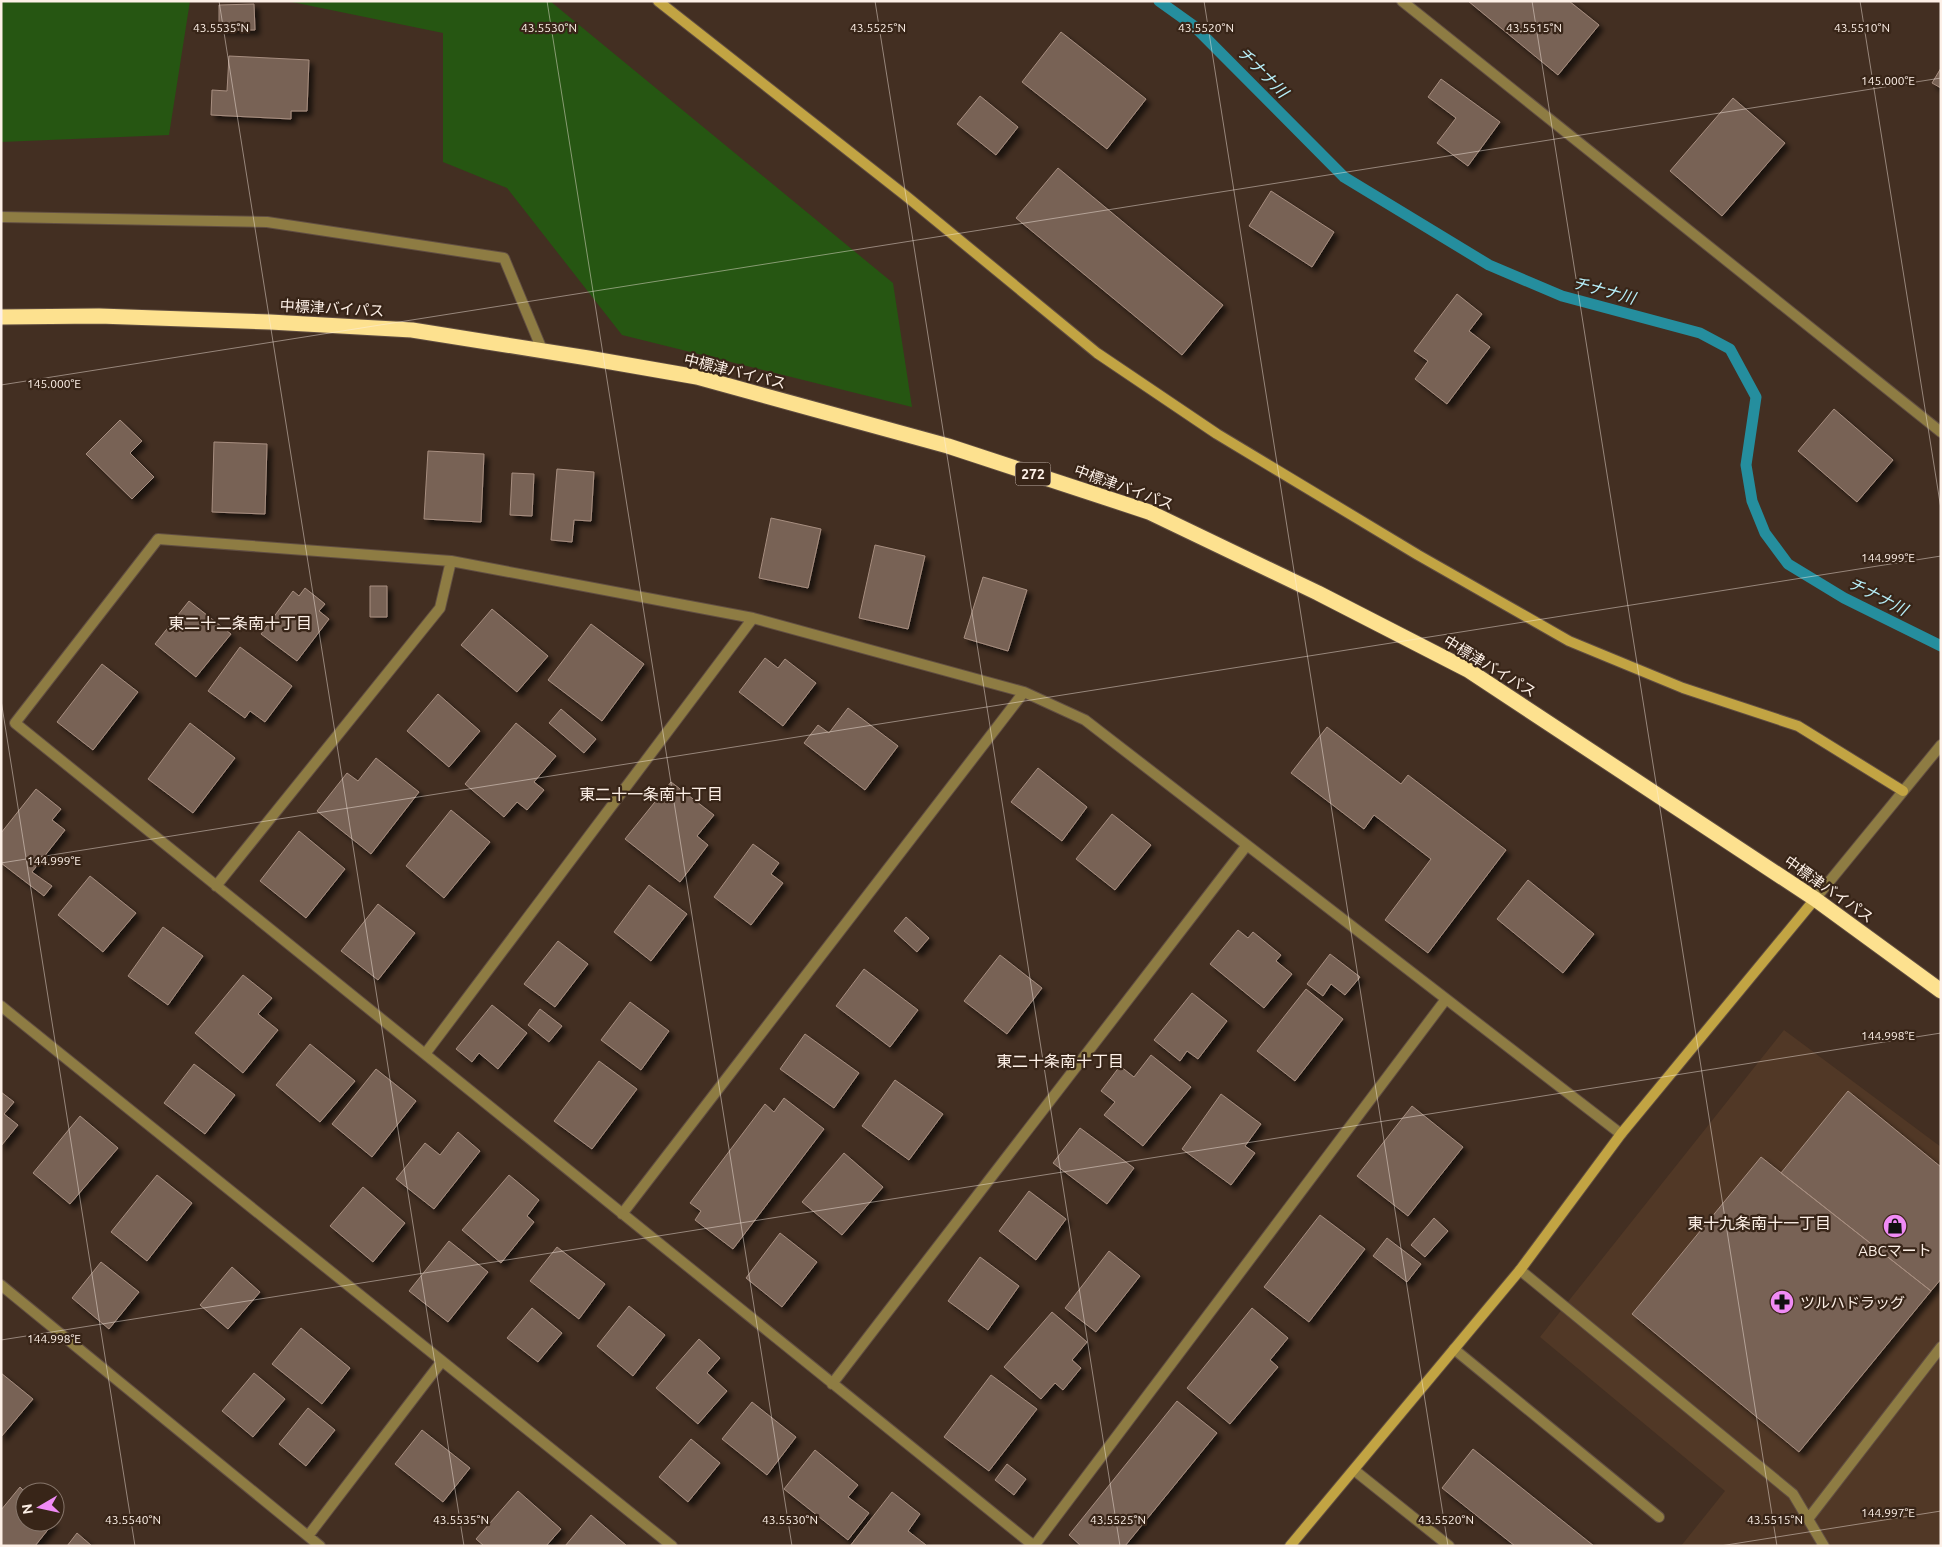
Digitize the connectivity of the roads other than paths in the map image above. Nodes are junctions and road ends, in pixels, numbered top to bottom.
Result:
1 (658, 1) edge
2 (1402, 1) edge
3 (1, 217) edge
4 (1, 317) edge
5 (543, 352) junction
6 (1941, 432) edge
7 (451, 561) junction
8 (752, 618) junction
9 (1024, 692) junction
10 (1941, 745) edge
11 (1903, 791) junction
12 (1247, 845) junction
13 (216, 886) junction
14 (1815, 899) junction
15 (1941, 991) edge
16 (1446, 999) junction
17 (1, 1006) edge
18 (425, 1054) junction
19 (1621, 1134) junction
20 (622, 1214) junction
21 (1520, 1270) junction
22 (1, 1285) edge
23 (1941, 1347) edge
24 (1454, 1349) junction
25 (442, 1361) junction
26 (832, 1384) junction
27 (1354, 1470) junction
28 (1658, 1517) dead end
29 (1808, 1519) junction
30 (308, 1536) junction
31 (320, 1546) edge
32 (672, 1546) edge
33 (1034, 1546) edge
34 (1290, 1546) edge
35 (1449, 1546) edge
36 (1824, 1546) edge

1 - 11 street
2 - 6 street
3 - 5 street
4 - 5 highway, 中標津バイパス / 272
5 - 14 highway, 中標津バイパス / 272
7 - 8 street
7 - 13 street
7 - 13 street
8 - 9 street
8 - 18 street
9 - 12 street
9 - 20 street
10 - 11 street
11 - 14 street
12 - 16 street
12 - 26 street
13 - 18 street
14 - 15 highway, 中標津バイパス / 272
14 - 19 street
16 - 19 street
16 - 33 street
17 - 25 street
18 - 20 street
19 - 21 street
20 - 26 street
21 - 24 street
21 - 29 street
22 - 30 street
23 - 29 street
24 - 27 street
24 - 28 street
25 - 30 street
25 - 32 street
26 - 33 street
27 - 34 street
27 - 35 street
29 - 36 street
30 - 31 street

